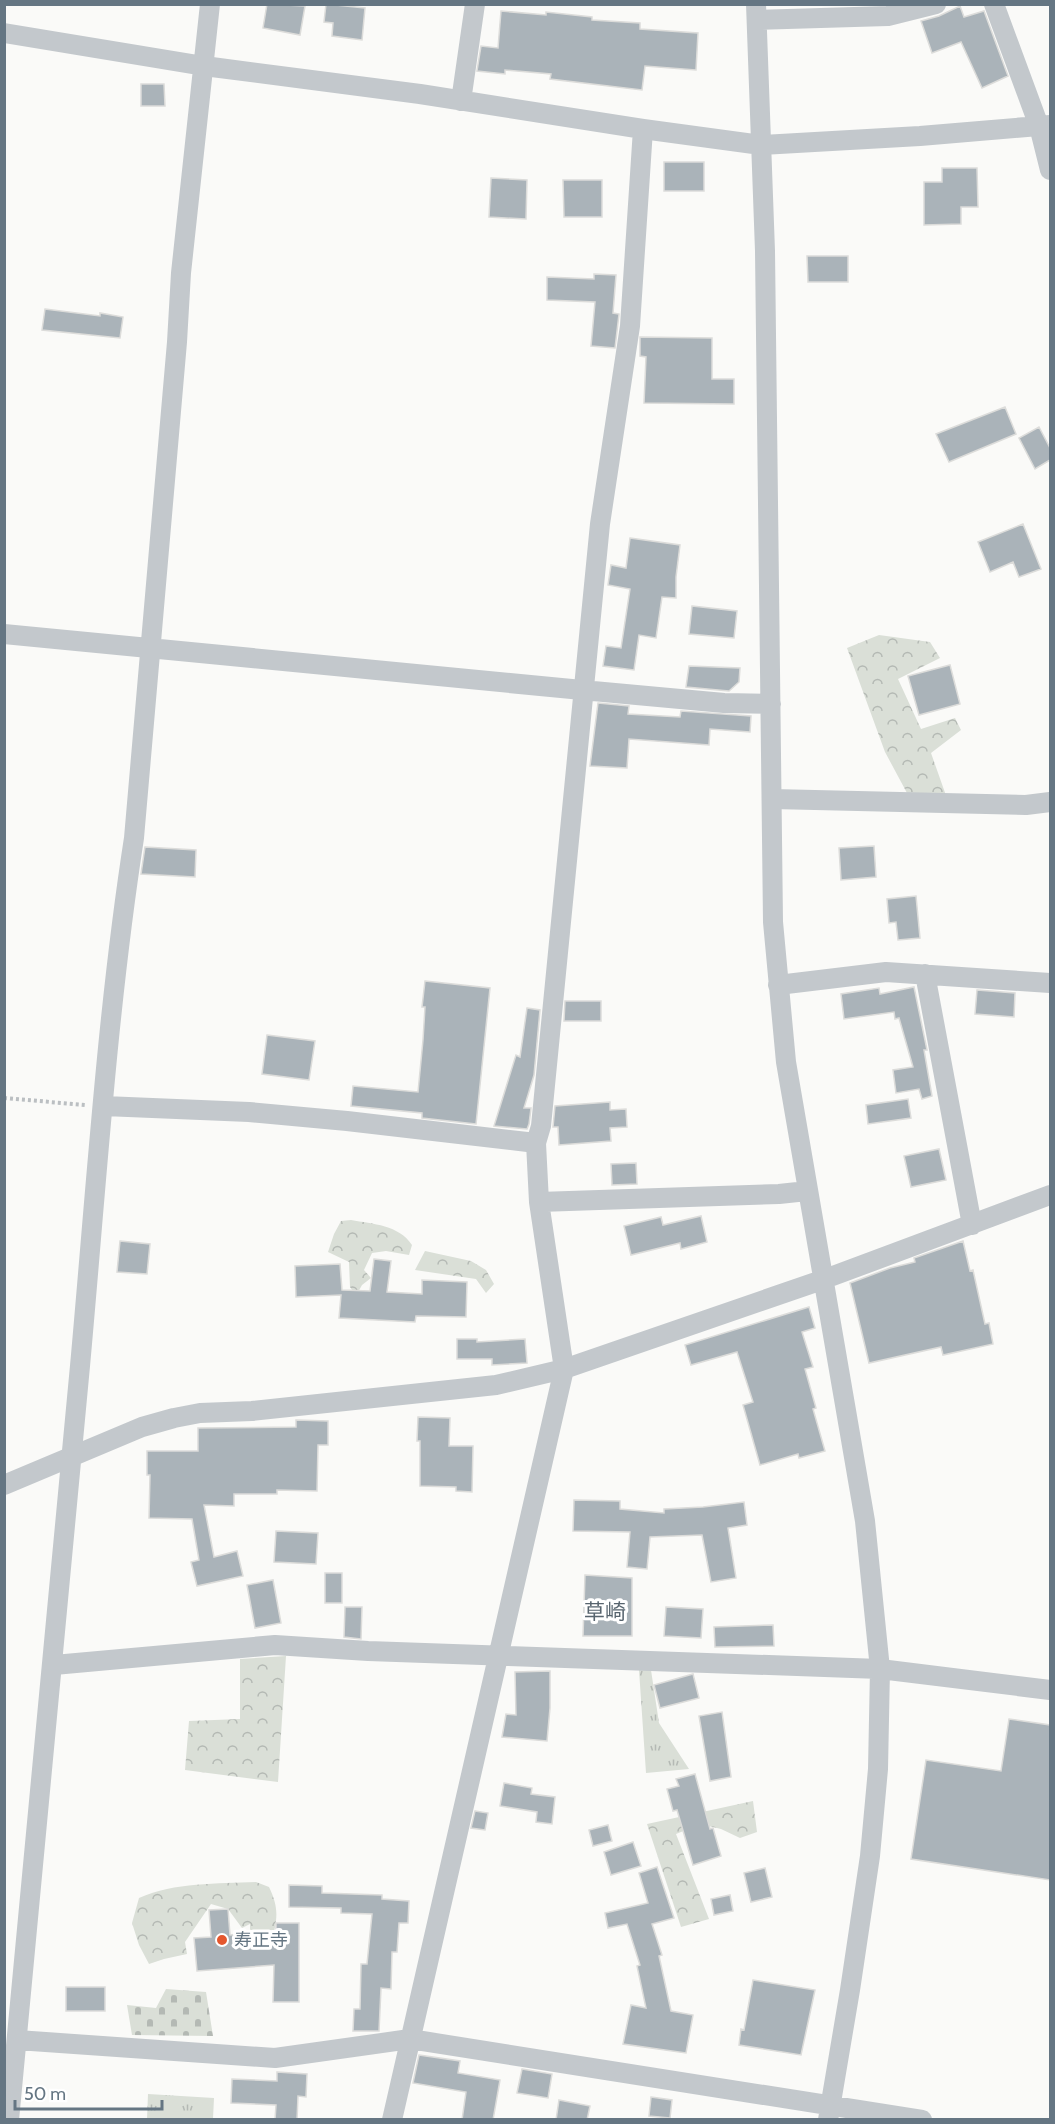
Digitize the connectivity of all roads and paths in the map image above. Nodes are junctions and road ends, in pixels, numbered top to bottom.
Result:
1 (210, 4) edge
2 (475, 4) edge
3 (936, 4) edge
4 (994, 4) edge
5 (756, 12) edge
6 (4, 33) edge
7 (204, 66) junction
8 (461, 101) junction
9 (1045, 126) edge
10 (643, 129) junction
11 (760, 145) junction
12 (1050, 170) edge
13 (4, 634) edge
14 (149, 648) junction
15 (582, 690) junction
16 (771, 704) junction
17 (772, 799) junction
18 (1050, 802) edge
19 (925, 974) junction
20 (1050, 983) edge
21 (778, 986) junction
22 (4, 1098) edge
23 (104, 1106) junction
24 (536, 1143) junction
25 (807, 1191) junction
26 (1050, 1196) edge
27 (539, 1202) junction
28 (972, 1225) junction
29 (822, 1280) junction
30 (564, 1369) junction
31 (72, 1456) junction
32 (4, 1485) edge
33 (500, 1656) junction
34 (54, 1665) junction
35 (880, 1669) junction
36 (1050, 1690) edge
37 (410, 2039) junction
38 (17, 2040) junction
39 (829, 2112) edge
40 (9, 2120) edge
41 (392, 2120) edge
42 (922, 2120) edge

1 - 7 street
2 - 8 street
3 - 5 street
4 - 9 street
5 - 11 street
6 - 7 street
7 - 8 street
7 - 14 street
8 - 10 street
9 - 11 street
9 - 12 street
10 - 11 street
10 - 15 street
11 - 16 street
13 - 14 street
14 - 15 street
14 - 23 street
15 - 16 street
15 - 24 street
16 - 17 street
17 - 18 street
17 - 21 street
19 - 20 street
19 - 21 street
19 - 28 street
21 - 25 street
22 - 23 path
23 - 24 street
23 - 31 street
24 - 27 street
25 - 27 street
25 - 29 street
26 - 28 street
27 - 30 street
28 - 29 street
29 - 30 street
29 - 35 street
30 - 31 street
30 - 33 street
31 - 32 street
31 - 34 street
33 - 34 street
33 - 35 street
33 - 37 street
34 - 38 street
35 - 36 street
35 - 39 street
37 - 38 street
37 - 39 street
37 - 41 street
38 - 40 street
39 - 42 street

